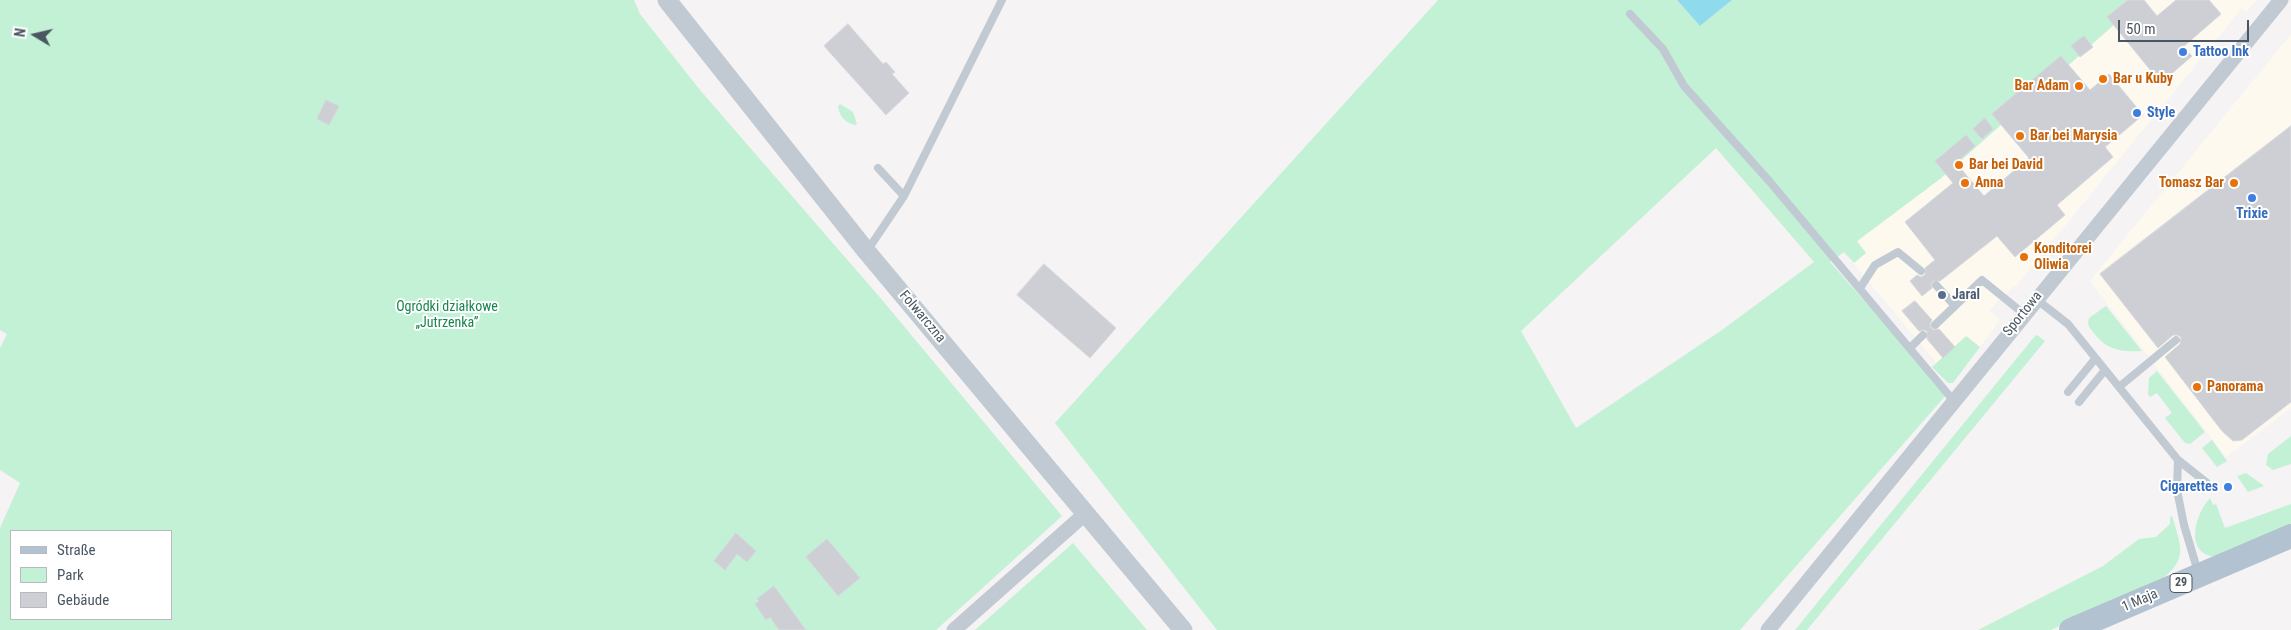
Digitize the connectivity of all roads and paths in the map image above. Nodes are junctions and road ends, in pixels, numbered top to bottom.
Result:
1 (667, 0) edge
2 (1002, 0) edge
3 (2281, 0) edge
4 (1630, 14) dead end
5 (878, 168) dead end
6 (904, 196) junction
7 (867, 252) junction
8 (1922, 271) dead end
9 (1936, 285) dead end
10 (1860, 288) junction
11 (2036, 299) junction
12 (1955, 306) junction
13 (2024, 314) junction
14 (1935, 325) dead end
15 (1923, 335) dead end
16 (2176, 340) dead end
17 (1910, 348) junction
18 (2095, 359) junction
19 (2105, 370) junction
20 (2119, 387) junction
21 (2068, 392) dead end
22 (1954, 400) junction
23 (2078, 402) dead end
24 (2178, 460) junction
25 (2207, 483) dead end
26 (1086, 513) junction
27 (2291, 536) edge
28 (2199, 575) junction
29 (954, 630) edge
30 (1183, 630) edge
31 (1768, 630) edge
32 (2071, 630) edge

1 - 7 street, Folwarczna
2 - 6 lane
3 - 11 street, Sportowa
4 - 10 lane
5 - 6 lane
6 - 7 lane
7 - 26 street, Folwarczna
8 - 10 lane
9 - 12 lane
10 - 17 lane
11 - 13 street, Sportowa
11 - 18 lane
12 - 13 lane
12 - 14 lane
13 - 22 street, Sportowa
15 - 17 lane
16 - 20 lane
17 - 22 lane
18 - 19 lane
18 - 21 lane
19 - 20 lane
19 - 23 lane
20 - 24 lane
22 - 31 street, Sportowa
24 - 25 lane
24 - 28 lane
26 - 29 street
26 - 30 street, Folwarczna
27 - 28 main road, 1 Maja / 29
28 - 32 main road, 1 Maja / 29

